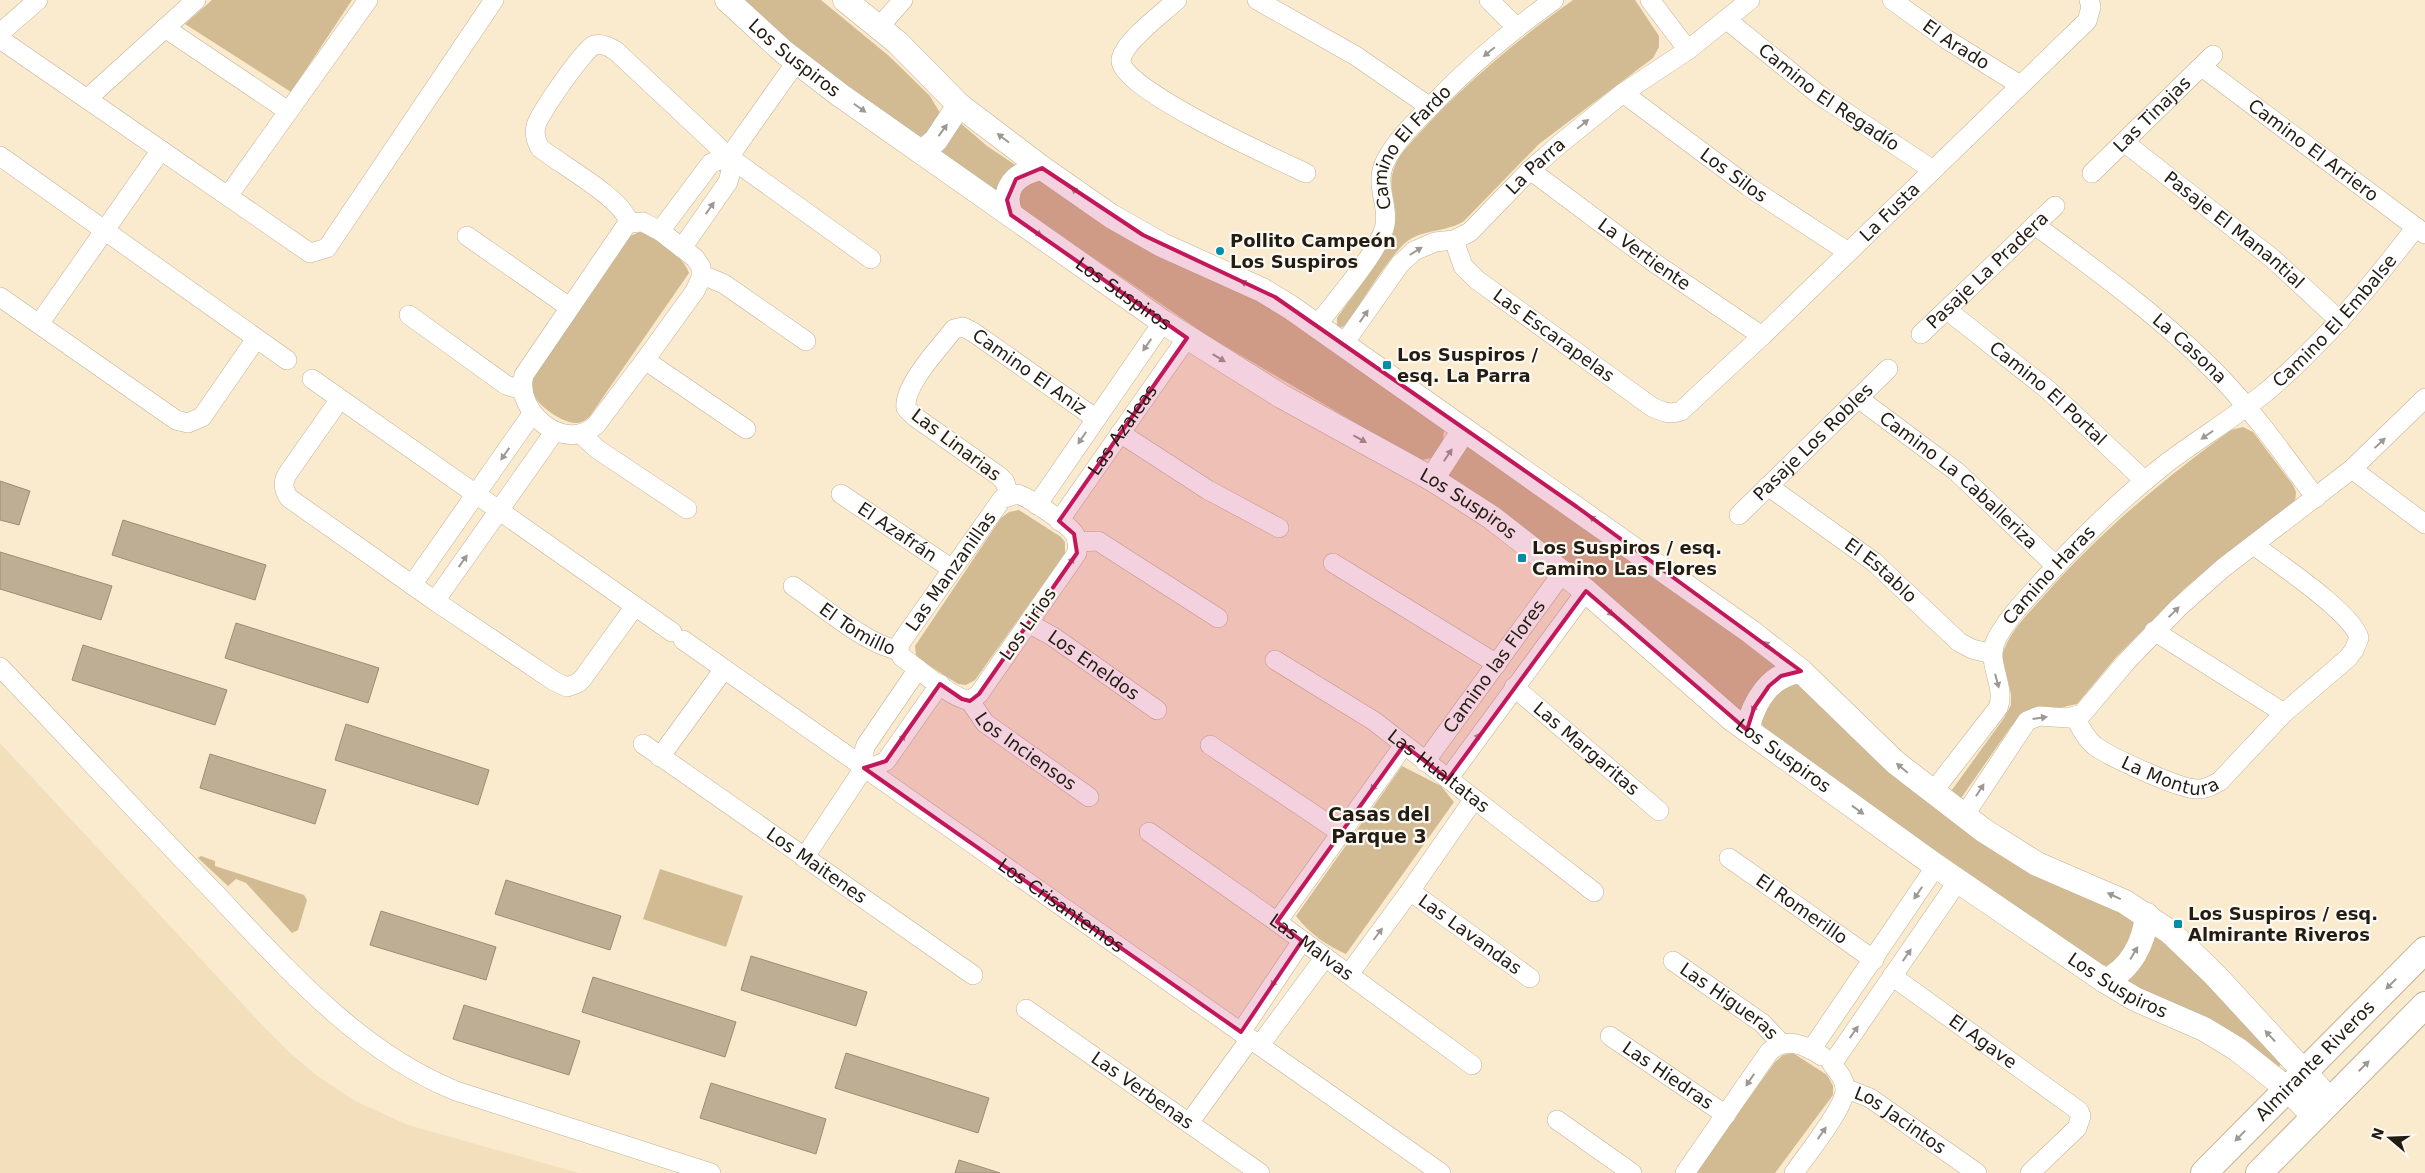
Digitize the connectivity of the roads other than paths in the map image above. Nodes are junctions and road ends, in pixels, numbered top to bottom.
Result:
1 (38, 0) edge
2 (196, 0) edge
3 (368, 0) edge
4 (494, 0) edge
5 (728, 0) edge
6 (845, 0) edge
7 (903, 0) edge
8 (1177, 0) edge
9 (1257, 0) edge
10 (1489, 0) edge
11 (1554, 0) edge
12 (1650, 0) edge
13 (1750, 0) edge
14 (1892, 0) edge
15 (2089, 0) edge
16 (1727, 20) junction
17 (879, 27) junction
18 (165, 28) junction
19 (1517, 28) junction
20 (0, 33) edge
21 (0, 39) edge
22 (1688, 50) junction
23 (798, 61) junction
24 (2207, 61) joint
25 (2020, 85) junction
26 (1624, 93) junction
27 (86, 99) junction
28 (959, 105) junction
29 (1430, 107) junction
30 (288, 111) junction
31 (2124, 142) junction
32 (161, 150) junction
33 (923, 152) junction
34 (0, 156) edge
35 (729, 157) junction
36 (1042, 168) junction
37 (1530, 170) junction
38 (1933, 170) junction
39 (1306, 173) dead end
40 (2092, 173) dead end
41 (228, 196) junction
42 (2055, 206) dead end
43 (1012, 215) junction
44 (629, 223) junction
45 (2035, 225) junction
46 (2420, 230) edge
47 (104, 231) junction
48 (660, 231) junction
49 (467, 236) dead end
50 (1454, 240) junction
51 (682, 248) junction
52 (1848, 252) junction
53 (871, 259) dead end
54 (701, 278) junction
55 (0, 297) edge
56 (569, 307) junction
57 (1947, 310) junction
58 (409, 314) dead end
59 (1163, 322) junction
60 (2340, 322) junction
61 (39, 324) junction
62 (1317, 325) junction
63 (963, 327) joint
64 (1921, 334) dead end
65 (1762, 336) junction
66 (1187, 338) junction
67 (256, 339) junction
68 (806, 341) dead end
69 (1343, 345) junction
70 (287, 360) dead end
71 (646, 360) junction
72 (1888, 369) dead end
73 (312, 379) dead end
74 (522, 390) junction
75 (1858, 398) junction
76 (2425, 398) edge
77 (340, 399) junction
78 (2247, 407) junction
79 (532, 414) junction
80 (1674, 414) joint
81 (1095, 418) junction
82 (746, 429) dead end
83 (1464, 430) junction
84 (555, 431) junction
85 (1120, 433) junction
86 (581, 434) junction
87 (2352, 469) junction
88 (1432, 479) junction
89 (2145, 481) junction
90 (1768, 486) junction
91 (841, 494) dead end
92 (476, 495) junction
93 (1009, 496) junction
94 (2316, 498) junction
95 (1037, 505) junction
96 (687, 509) dead end
97 (498, 510) junction
98 (1739, 515) dead end
99 (1059, 521) junction
100 (2425, 524) edge
101 (1279, 528) dead end
102 (1077, 542) junction
103 (2254, 545) junction
104 (1333, 563) dead end
105 (2056, 566) junction
106 (952, 569) junction
107 (1563, 572) junction
108 (412, 585) junction
109 (794, 586) dead end
110 (1586, 591) junction
111 (435, 601) junction
112 (635, 606) junction
113 (1218, 618) dead end
114 (1028, 623) junction
115 (2154, 631) junction
116 (898, 650) junction
117 (1992, 654) junction
118 (1275, 660) dead end
119 (1497, 664) junction
120 (0, 667) edge
121 (724, 668) junction
122 (918, 668) junction
123 (1801, 671) junction
124 (940, 684) junction
125 (1514, 687) junction
126 (970, 701) junction
127 (1157, 710) dead end
128 (2284, 713) junction
129 (2076, 717) junction
130 (1747, 730) junction
131 (643, 744) dead end
132 (1210, 744) dead end
133 (1404, 746) junction
134 (660, 757) junction
135 (1426, 762) junction
136 (864, 768) junction
137 (1448, 779) junction
138 (1932, 793) junction
139 (1089, 797) dead end
140 (1474, 799) junction
141 (1659, 811) dead end
142 (1964, 816) junction
143 (1149, 832) dead end
144 (1340, 832) junction
145 (804, 858) junction
146 (1729, 858) dead end
147 (1936, 866) junction
148 (1958, 882) junction
149 (1410, 891) junction
150 (1594, 892) dead end
151 (2147, 915) junction
152 (1277, 922) junction
153 (1302, 941) junction
154 (2425, 950) edge
155 (1324, 957) junction
156 (1874, 960) junction
157 (1673, 961) dead end
158 (1349, 974) junction
159 (973, 975) dead end
160 (1892, 976) junction
161 (1530, 978) dead end
162 (2104, 981) junction
163 (2425, 1005) edge
164 (1026, 1009) dead end
165 (1610, 1036) dead end
166 (1250, 1039) junction
167 (1781, 1043) junction
168 (1812, 1050) junction
169 (1472, 1064) dead end
170 (1832, 1064) junction
171 (2295, 1080) junction
172 (1846, 1088) junction
173 (2322, 1108) junction
174 (1726, 1115) junction
175 (1557, 1120) dead end
176 (1189, 1123) junction
177 (1800, 1171) edge
178 (711, 1173) edge
179 (1260, 1173) edge
180 (1441, 1173) edge
181 (1632, 1173) edge
182 (1685, 1173) edge
183 (1977, 1173) edge
184 (2030, 1173) edge
185 (2204, 1173) edge
186 (2259, 1173) edge

1 - 20 street
2 - 18 street
3 - 30 street
4 - 41 street
5 - 23 street, Los Suspiros
6 - 17 street, Los Suspiros
7 - 17 street
8 - 39 street
9 - 29 street
10 - 19 street
11 - 19 street, Camino El Fardo
12 - 22 street
13 - 16 street, La Parra
14 - 25 street, El Arado
15 - 25 street, La Fusta
16 - 22 street, La Parra
16 - 38 street, Camino El Regadío
17 - 28 street, Los Suspiros
18 - 27 street
18 - 30 street
19 -> 29 street, Camino El Fardo
21 - 27 street
22 - 26 street, La Parra
23 -> 33 street, Los Suspiros
23 - 35 street
24 - 31 street, Las Tinajas
24 - 46 street, Camino El Arriero
25 - 38 street, La Fusta
37 -> 26 street, La Parra
26 - 52 street, Los Silos
27 - 32 street
33 -> 28 street
36 -> 28 street, Los Suspiros
29 - 62 street, Camino El Fardo
30 - 41 street
31 - 40 street, Las Tinajas
31 - 60 street, Pasaje El Manantial
32 - 41 street
32 - 47 street
33 - 43 street, Los Suspiros
34 - 47 street
35 - 44 street
35 - 48 street
51 -> 35 street
35 - 53 street
36 - 43 street
62 -> 36 street, Los Suspiros
37 - 50 street, La Parra
37 - 65 street, La Vertiente
38 - 52 street, La Fusta
42 - 45 street, Pasaje La Pradera
43 -> 59 street, Los Suspiros
44 - 48 street
44 - 56 street
45 - 57 street, Pasaje La Pradera
45 - 78 street, La Casona
46 - 60 street, Camino El Embalse
47 - 61 street
47 - 67 street
48 - 51 street
49 - 56 street
69 -> 50 street, La Parra
50 - 80 street, Las Escarapelas
51 - 54 street
52 - 65 street, La Fusta
54 - 68 street
54 - 71 street
55 - 61 street
56 - 74 street
57 - 64 street, Pasaje La Pradera
57 - 89 street, Camino El Portal
58 - 74 street
59 - 66 street, Los Suspiros
59 -> 81 street, Las Azaleas
60 - 78 street, Camino El Embalse
61 - 67 street
62 - 69 street, Los Suspiros
63 - 81 street, Camino El Aniz
63 - 93 street, Las Linarias
65 - 80 street, La Fusta
66 - 85 street, Las Azaleas
66 -> 88 street, Los Suspiros
67 - 70 street
69 - 83 street, Los Suspiros
71 - 82 street
71 - 86 street
72 - 75 street, Pasaje Los Robles
73 - 77 street, Los Crisantemos
74 - 79 street
75 - 90 street, Pasaje Los Robles
75 - 105 street, Camino La Caballeriza
87 -> 76 street
77 - 92 street, Los Crisantemos
77 - 108 street
78 -> 89 street, Camino Haras
78 - 94 street, La Casona
79 - 84 street
79 -> 92 street
81 -> 95 street, Las Azaleas
88 -> 83 street
123 -> 83 street, Los Suspiros
84 - 86 street
84 - 97 street
85 - 99 street, Las Azaleas
85 - 101 street
86 - 96 street
87 - 94 street
87 - 100 street
88 - 107 street, Los Suspiros
89 - 105 street, Camino Haras
90 - 98 street, Pasaje Los Robles
90 - 117 street, El Establo
91 - 106 street, El Azafrán
92 - 97 street, Los Crisantemos
92 - 108 street
93 - 95 street
93 - 106 street, Las Manzanillas
94 - 103 street
95 - 99 street
111 -> 97 street
97 - 112 street, Los Crisantemos
99 - 102 street
102 - 113 street
114 -> 102 street, Los Lirios
115 -> 103 street
103 - 128 street, La Montura
104 - 119 street
105 - 117 street, Camino Haras
106 - 116 street, Las Manzanillas
107 - 110 street, Los Suspiros
107 - 119 street, Camino las Flores
108 - 111 street
109 - 116 street, El Tomillo
110 - 125 street, Camino las Flores
110 -> 130 street, Los Suspiros
111 - 112 street
112 - 121 street, Los Crisantemos
114 - 126 street, Los Lirios
114 - 127 street, Los Eneldos
115 - 128 street
115 - 129 street
116 - 122 street, El Tomillo
117 -> 138 street
118 - 133 street, Las Hualtatas
119 - 135 street, Camino las Flores
120 - 178 street
121 - 134 street
121 - 136 street, Los Crisantemos
122 - 124 street, El Tomillo
122 - 136 street
123 -> 130 street
138 -> 123 street, Los Suspiros
124 - 126 street, El Tomillo
136 -> 124 street
137 -> 125 street, Camino las Flores
125 - 141 street, Las Margaritas
126 - 139 street, Los Inciensos
128 - 129 street, La Montura
142 -> 129 street
130 -> 147 street, Los Suspiros
131 - 134 street, Los Maitenes
132 - 144 street
133 - 135 street, Las Hualtatas
133 -> 144 street
134 - 145 street, Los Maitenes
135 - 137 street, Las Hualtatas
136 - 145 street
136 - 166 street, Los Crisantemos
137 - 140 street, Las Hualtatas
138 - 142 street, Los Suspiros
140 - 149 street
140 - 150 street, Las Hualtatas
151 -> 142 street, Los Suspiros
143 - 152 street, Las Malvas
144 - 152 street
145 - 159 street, Los Maitenes
146 - 156 street, El Romerillo
147 - 148 street, Los Suspiros
147 -> 156 street
160 -> 148 street
148 - 162 street, Los Suspiros
158 -> 149 street
149 - 161 street, Las Lavandas
162 -> 151 street
171 -> 151 street, Los Suspiros
152 - 153 street, Las Malvas
153 - 155 street, Las Malvas
153 -> 166 street
154 -> 171 main road, Almirante Riveros
155 - 158 street, Las Malvas
155 - 166 street
156 - 168 street
157 - 167 street, Las Higueras
158 - 169 street, Las Malvas
170 -> 160 street
160 - 184 street, El Agave
162 - 171 street, Los Suspiros
173 -> 163 main road
164 - 176 street, Las Verbenas
165 - 174 street, Las Hiedras
166 - 176 street
166 - 180 street, Los Crisantemos
167 - 168 street
167 -> 174 street
168 - 170 street
170 - 172 street
171 - 173 street, Los Suspiros
171 -> 185 main road, Almirante Riveros
177 -> 172 street
172 - 183 street, Los Jacintos
173 - 186 main road
174 - 182 street
175 - 181 street
176 - 179 street, Las Verbenas

